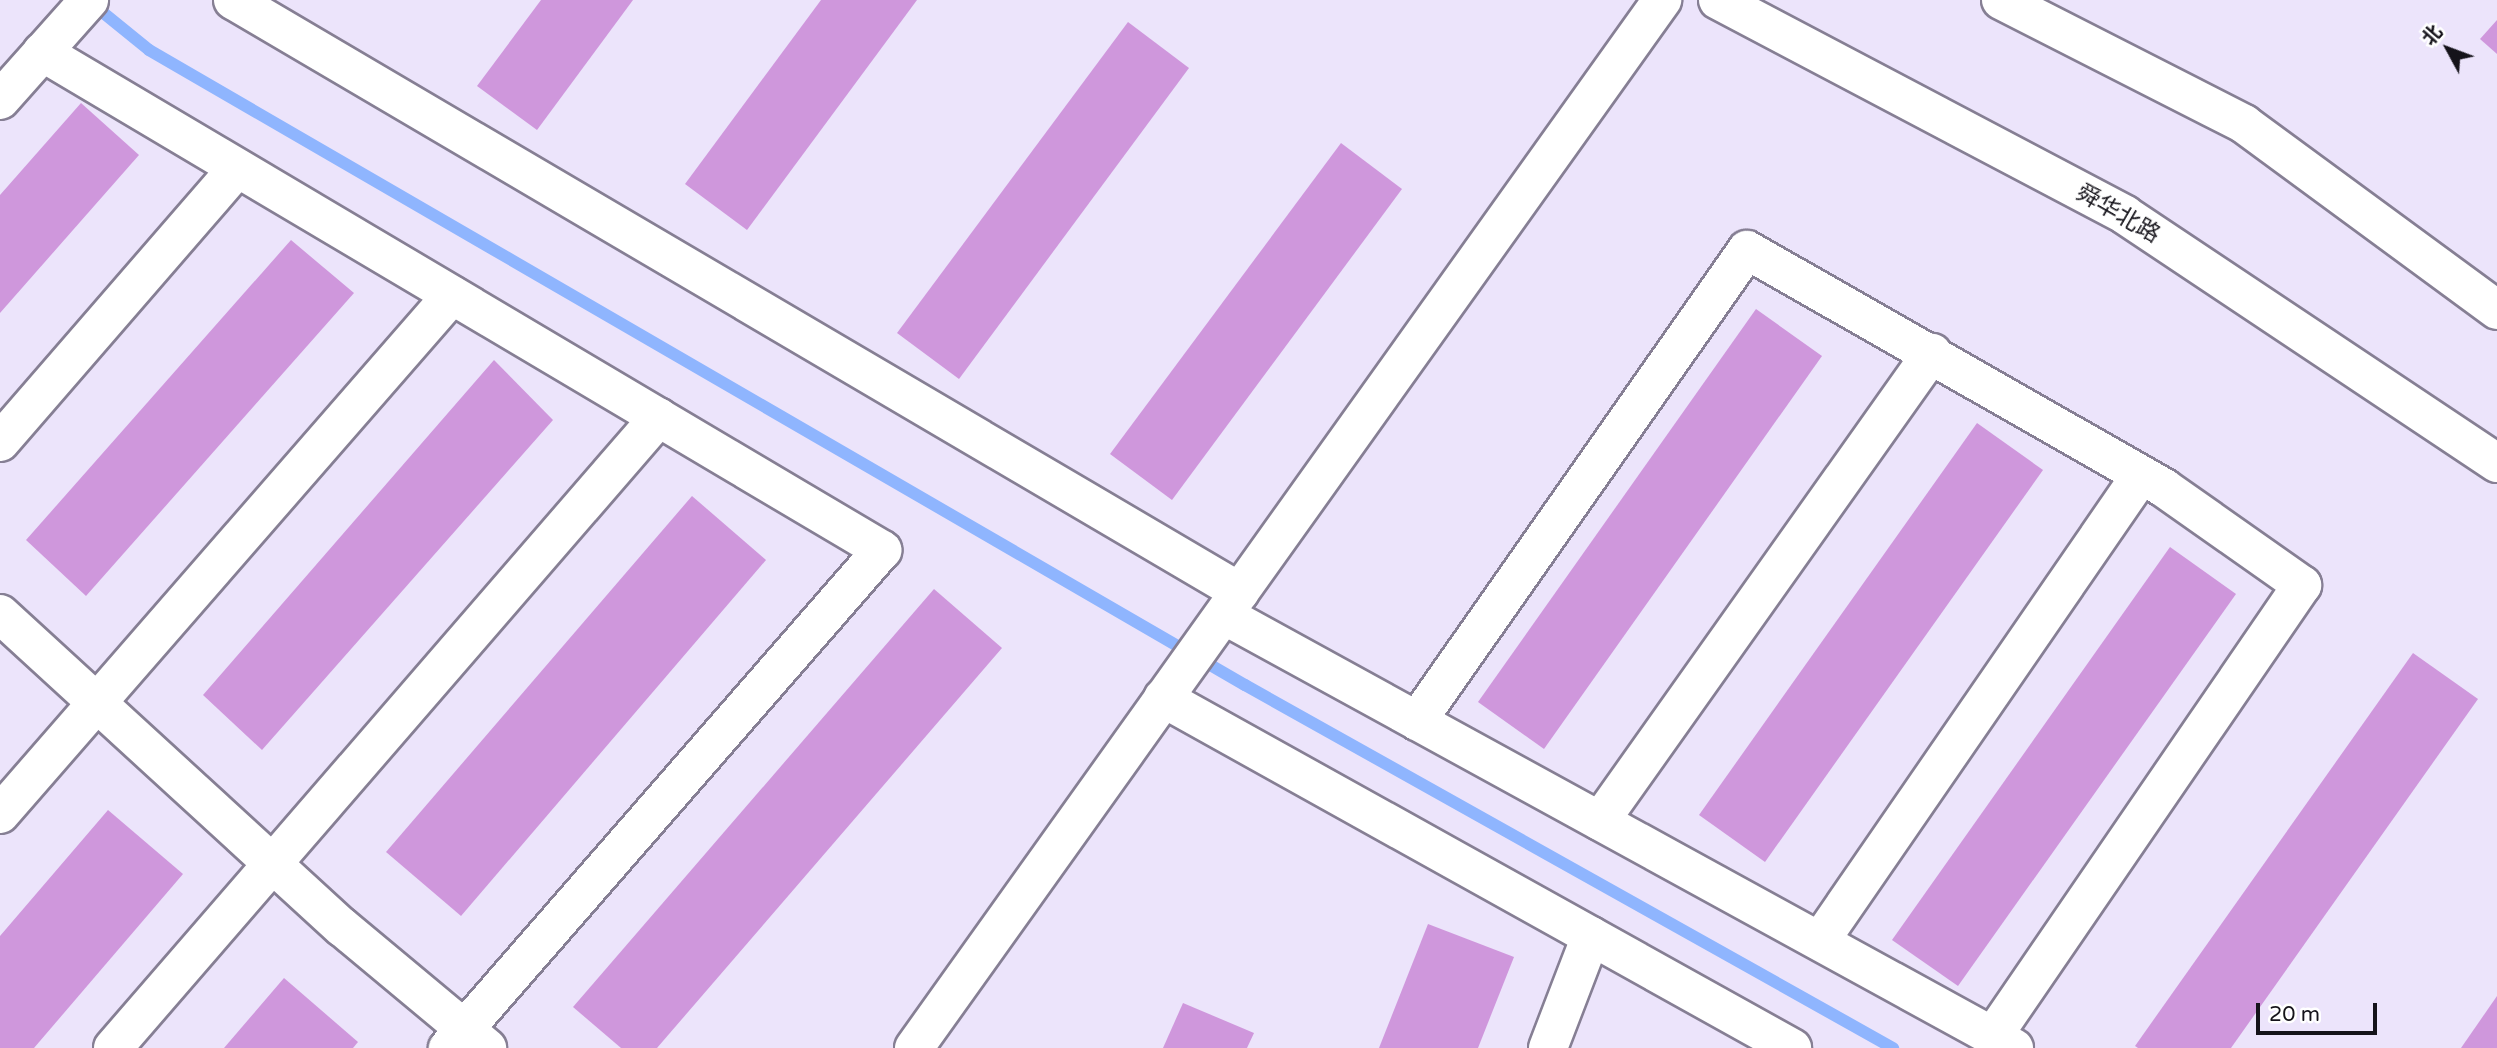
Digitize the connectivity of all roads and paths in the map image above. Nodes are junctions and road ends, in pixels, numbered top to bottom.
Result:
1 (233, 0) edge
2 (1662, 0) edge
3 (1718, 0) edge
4 (2001, 0) edge
5 (82, 7) edge
6 (42, 52) junction
7 (0, 100) edge
8 (237, 168) junction
9 (452, 295) junction
10 (2497, 310) edge
11 (1931, 353) junction
12 (659, 417) junction
13 (0, 442) edge
14 (2497, 463) edge
15 (2141, 475) junction
16 (0, 614) edge
17 (1223, 615) junction
18 (1173, 685) junction
19 (96, 702) junction
20 (1417, 721) junction
21 (0, 814) edge
22 (1600, 821) junction
23 (273, 863) junction
24 (1591, 936) junction
25 (1821, 942) junction
26 (467, 1042) edge
27 (2004, 1042) edge
28 (113, 1048) edge
29 (914, 1048) edge
30 (1548, 1048) edge
31 (1792, 1048) edge

1 - 17 street
2 - 17 street
3 - 14 street, 舜华北路
4 - 10 street
5 - 6 street
6 - 7 street
6 - 8 street
8 - 9 street
8 - 13 street
9 - 12 street
9 - 19 street
11 - 15 street
11 - 20 street
11 - 22 street
12 - 23 street
12 - 26 street
15 - 25 street
15 - 27 street
16 - 19 street
17 - 18 street
17 - 20 street
18 - 24 street
18 - 29 street
19 - 21 street
19 - 23 street
20 - 22 street
22 - 25 street
23 - 26 street
23 - 28 street
24 - 30 street
24 - 31 street
25 - 27 street

